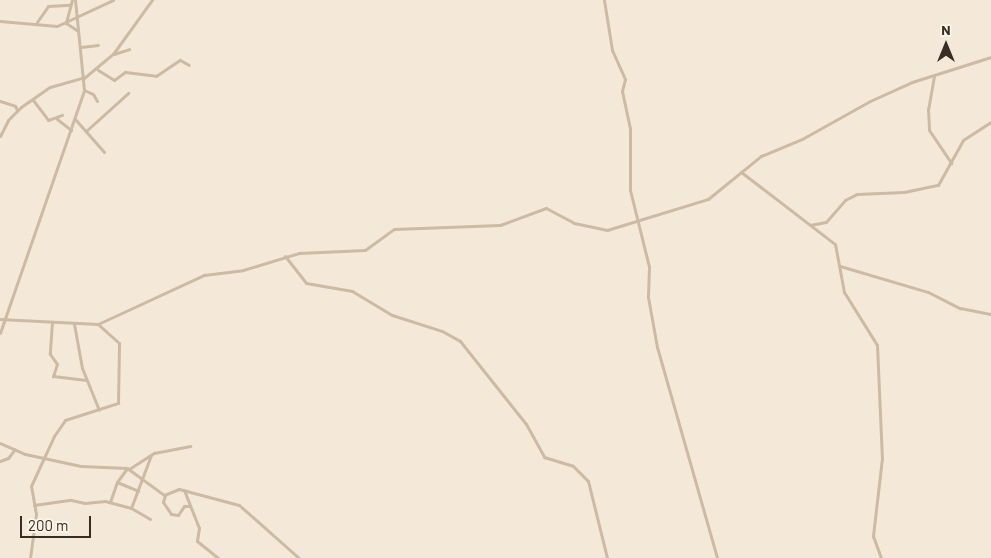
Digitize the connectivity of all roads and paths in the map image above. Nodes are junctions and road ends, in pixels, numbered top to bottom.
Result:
1 (73, 0) edge
2 (113, 0) edge
3 (152, 0) edge
4 (604, 0) edge
5 (70, 5) junction
6 (77, 18) junction
7 (0, 21) edge
8 (37, 22) junction
9 (66, 23) junction
10 (79, 32) junction
11 (98, 45) dead end
12 (82, 47) junction
13 (129, 49) dead end
14 (113, 54) junction
15 (991, 57) edge
16 (190, 65) dead end
17 (98, 70) junction
18 (934, 76) junction
19 (84, 77) junction
20 (84, 90) junction
21 (128, 93) dead end
22 (33, 100) junction
23 (0, 101) edge
24 (97, 101) dead end
25 (17, 110) junction
26 (62, 115) dead end
27 (75, 118) junction
28 (57, 119) junction
29 (991, 122) edge
30 (71, 130) junction
31 (86, 131) junction
32 (0, 136) edge
33 (104, 152) dead end
34 (951, 163) junction
35 (741, 172) junction
36 (638, 220) junction
37 (810, 225) junction
38 (285, 256) junction
39 (840, 266) junction
40 (991, 314) edge
41 (2, 320) edge
42 (52, 322) junction
43 (74, 324) junction
44 (98, 324) junction
45 (0, 333) edge
46 (86, 380) junction
47 (98, 410) junction
48 (0, 443) edge
49 (190, 446) dead end
50 (15, 449) junction
51 (151, 455) junction
52 (43, 456) junction
53 (0, 461) edge
54 (128, 469) junction
55 (140, 480) junction
56 (117, 482) junction
57 (184, 490) junction
58 (138, 491) junction
59 (165, 495) junction
60 (110, 502) junction
61 (34, 505) junction
62 (189, 506) junction
63 (131, 508) junction
64 (150, 520) dead end
65 (30, 558) edge
66 (218, 558) edge
67 (299, 558) edge
68 (607, 558) edge
69 (717, 558) edge
70 (881, 558) edge

1 - 5 street
1 - 6 street
2 - 6 street
3 - 14 street
4 - 36 street
5 - 8 street
5 - 9 street
6 - 9 street
6 - 10 street
7 - 8 street
8 - 9 street
9 - 10 street
10 - 12 street
11 - 12 street
12 - 19 street
13 - 14 street
14 - 17 street
15 - 18 street
16 - 17 street
17 - 19 street
18 - 34 street
18 - 35 street
19 - 20 street
19 - 22 street
20 - 24 street
20 - 27 street
21 - 31 street
22 - 25 street
22 - 28 street
23 - 25 street
25 - 32 street
26 - 28 street
27 - 30 street
27 - 31 street
28 - 30 street
29 - 34 street
30 - 41 street
31 - 33 street
34 - 37 street
35 - 36 street
35 - 37 street
36 - 38 street
36 - 69 street
37 - 39 street
38 - 44 street
38 - 68 street
39 - 40 street
39 - 70 street
41 - 42 street
41 - 45 street
42 - 43 street
42 - 46 street
43 - 44 street
43 - 46 street
44 - 47 street
46 - 47 street
47 - 52 street
48 - 50 street
49 - 51 street
50 - 52 street
50 - 53 street
51 - 54 street
51 - 55 street
52 - 54 street
52 - 61 street
54 - 55 street
54 - 56 street
55 - 58 street
55 - 59 street
56 - 58 street
56 - 60 street
57 - 59 street
57 - 62 street
57 - 67 street
58 - 63 street
59 - 62 street
60 - 61 street
60 - 63 street
61 - 65 street
62 - 66 street
63 - 64 street

